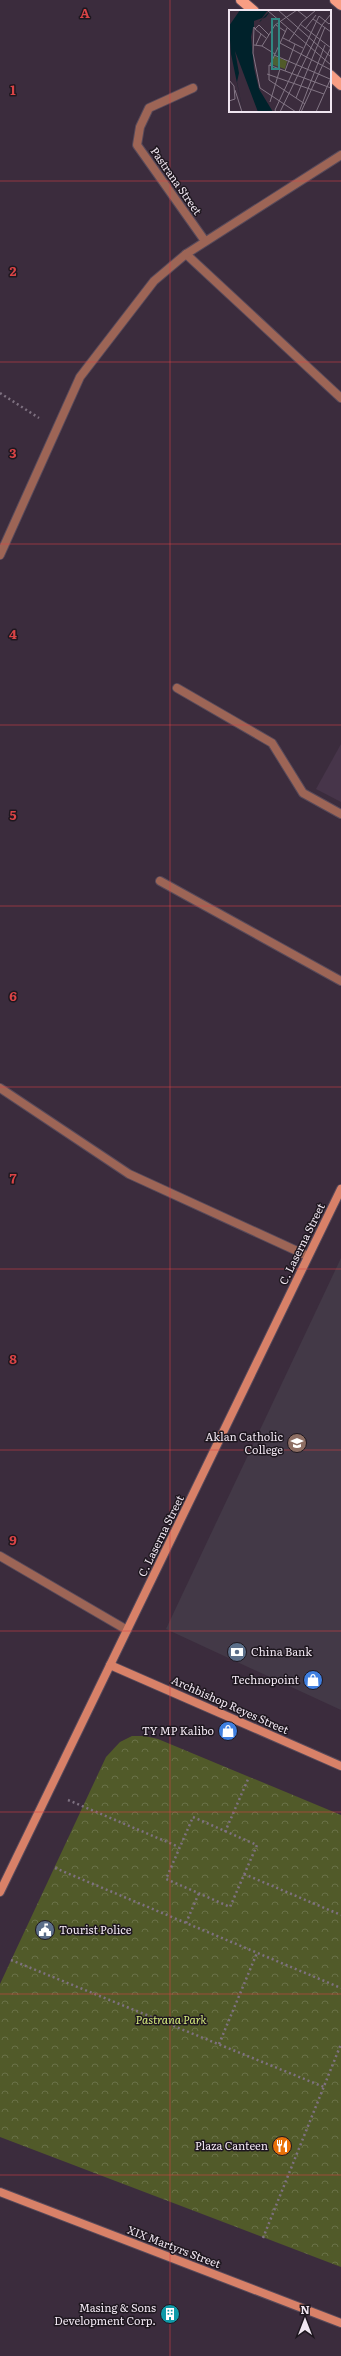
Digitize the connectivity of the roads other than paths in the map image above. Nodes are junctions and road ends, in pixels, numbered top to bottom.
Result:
1 (241, 0) edge
2 (335, 0) edge
3 (341, 5) edge
4 (253, 10) edge
5 (331, 76) edge
6 (341, 85) edge
7 (193, 88) dead end
8 (341, 155) edge
9 (205, 241) junction
10 (186, 254) junction
11 (341, 398) edge
12 (0, 555) edge
13 (177, 688) dead end
14 (341, 814) edge
15 (160, 880) dead end
16 (341, 981) edge
17 (0, 1088) edge
18 (341, 1189) edge
19 (308, 1256) junction
20 (0, 1556) edge
21 (127, 1630) junction
22 (110, 1665) junction
23 (341, 1766) edge
24 (0, 1892) edge
25 (0, 2192) edge
26 (341, 2323) edge

1 - 4 main road
2 - 3 main road
5 - 6 main road
7 - 9 street, Pastrana Street
8 - 9 street
9 - 10 street
10 - 11 street
10 - 12 street
13 - 14 street
15 - 16 street
17 - 19 street
18 - 19 street, C. Laserna Street
19 - 21 street, C. Laserna Street
20 - 21 street
21 - 22 street, C. Laserna Street
22 - 23 street, Archbishop Reyes Street
22 - 24 street, C. Laserna Street
25 - 26 street, XIX Martyrs Street

